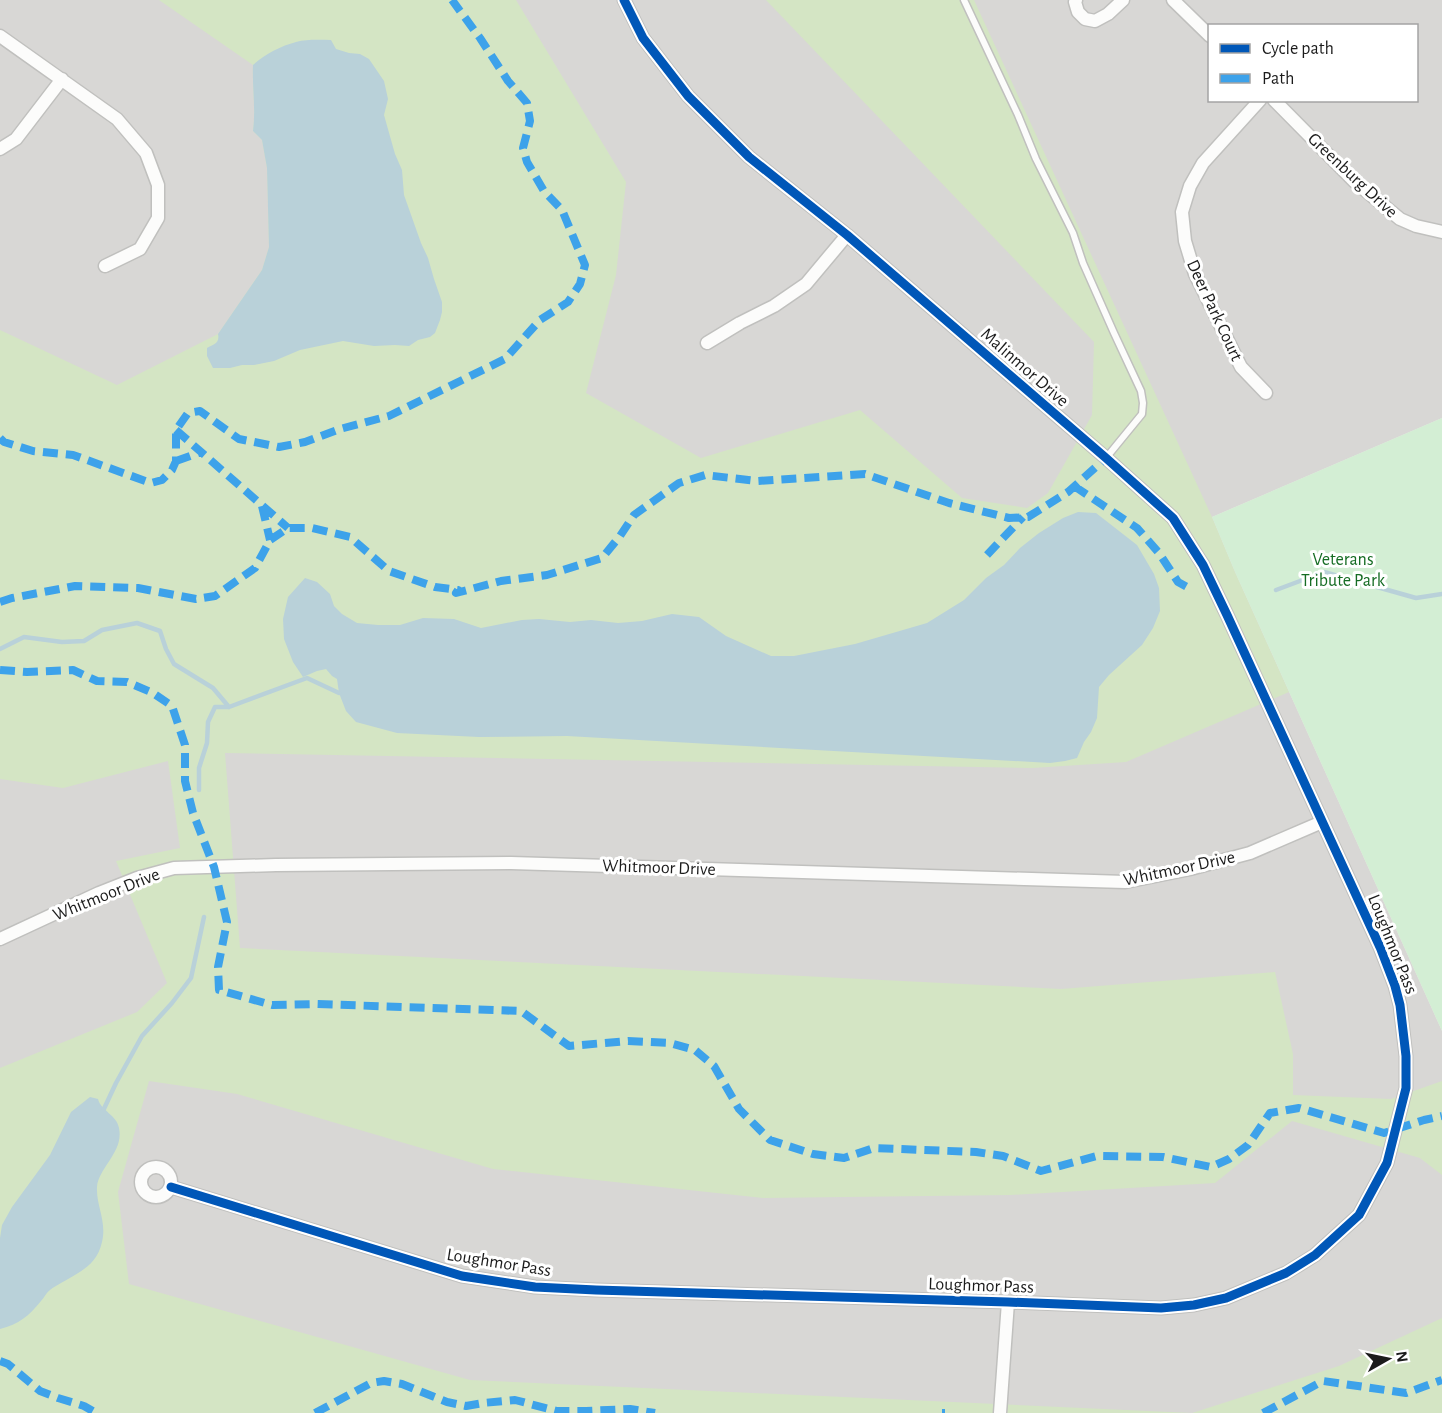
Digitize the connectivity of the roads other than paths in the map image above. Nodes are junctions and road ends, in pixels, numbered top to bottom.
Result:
1 (624, 0) edge
2 (964, 0) edge
3 (1076, 0) edge
4 (1123, 0) edge
5 (1173, 0) edge
6 (1208, 35) edge
7 (0, 36) edge
8 (62, 79) junction
9 (1258, 102) edge
10 (1276, 102) edge
11 (0, 149) edge
12 (1442, 232) edge
13 (847, 235) junction
14 (105, 266) dead end
15 (707, 343) dead end
16 (1266, 393) dead end
17 (1106, 458) junction
18 (1322, 822) junction
19 (0, 939) edge
20 (171, 1187) dead end
21 (1008, 1302) junction
22 (1000, 1413) edge

1 - 13 street, Malinmor Drive
2 - 17 lane
3 - 4 street
5 - 6 street
7 - 8 street
8 - 11 street
8 - 14 street
9 - 16 street, Deer Park Court
10 - 12 street, Greenburg Drive
13 - 15 street
13 - 17 street, Malinmor Drive
17 - 18 street, Malinmor Drive
18 - 19 street, Whitmoor Drive
18 - 21 street, Loughmor Pass
20 - 21 street, Loughmor Pass
21 - 22 street

